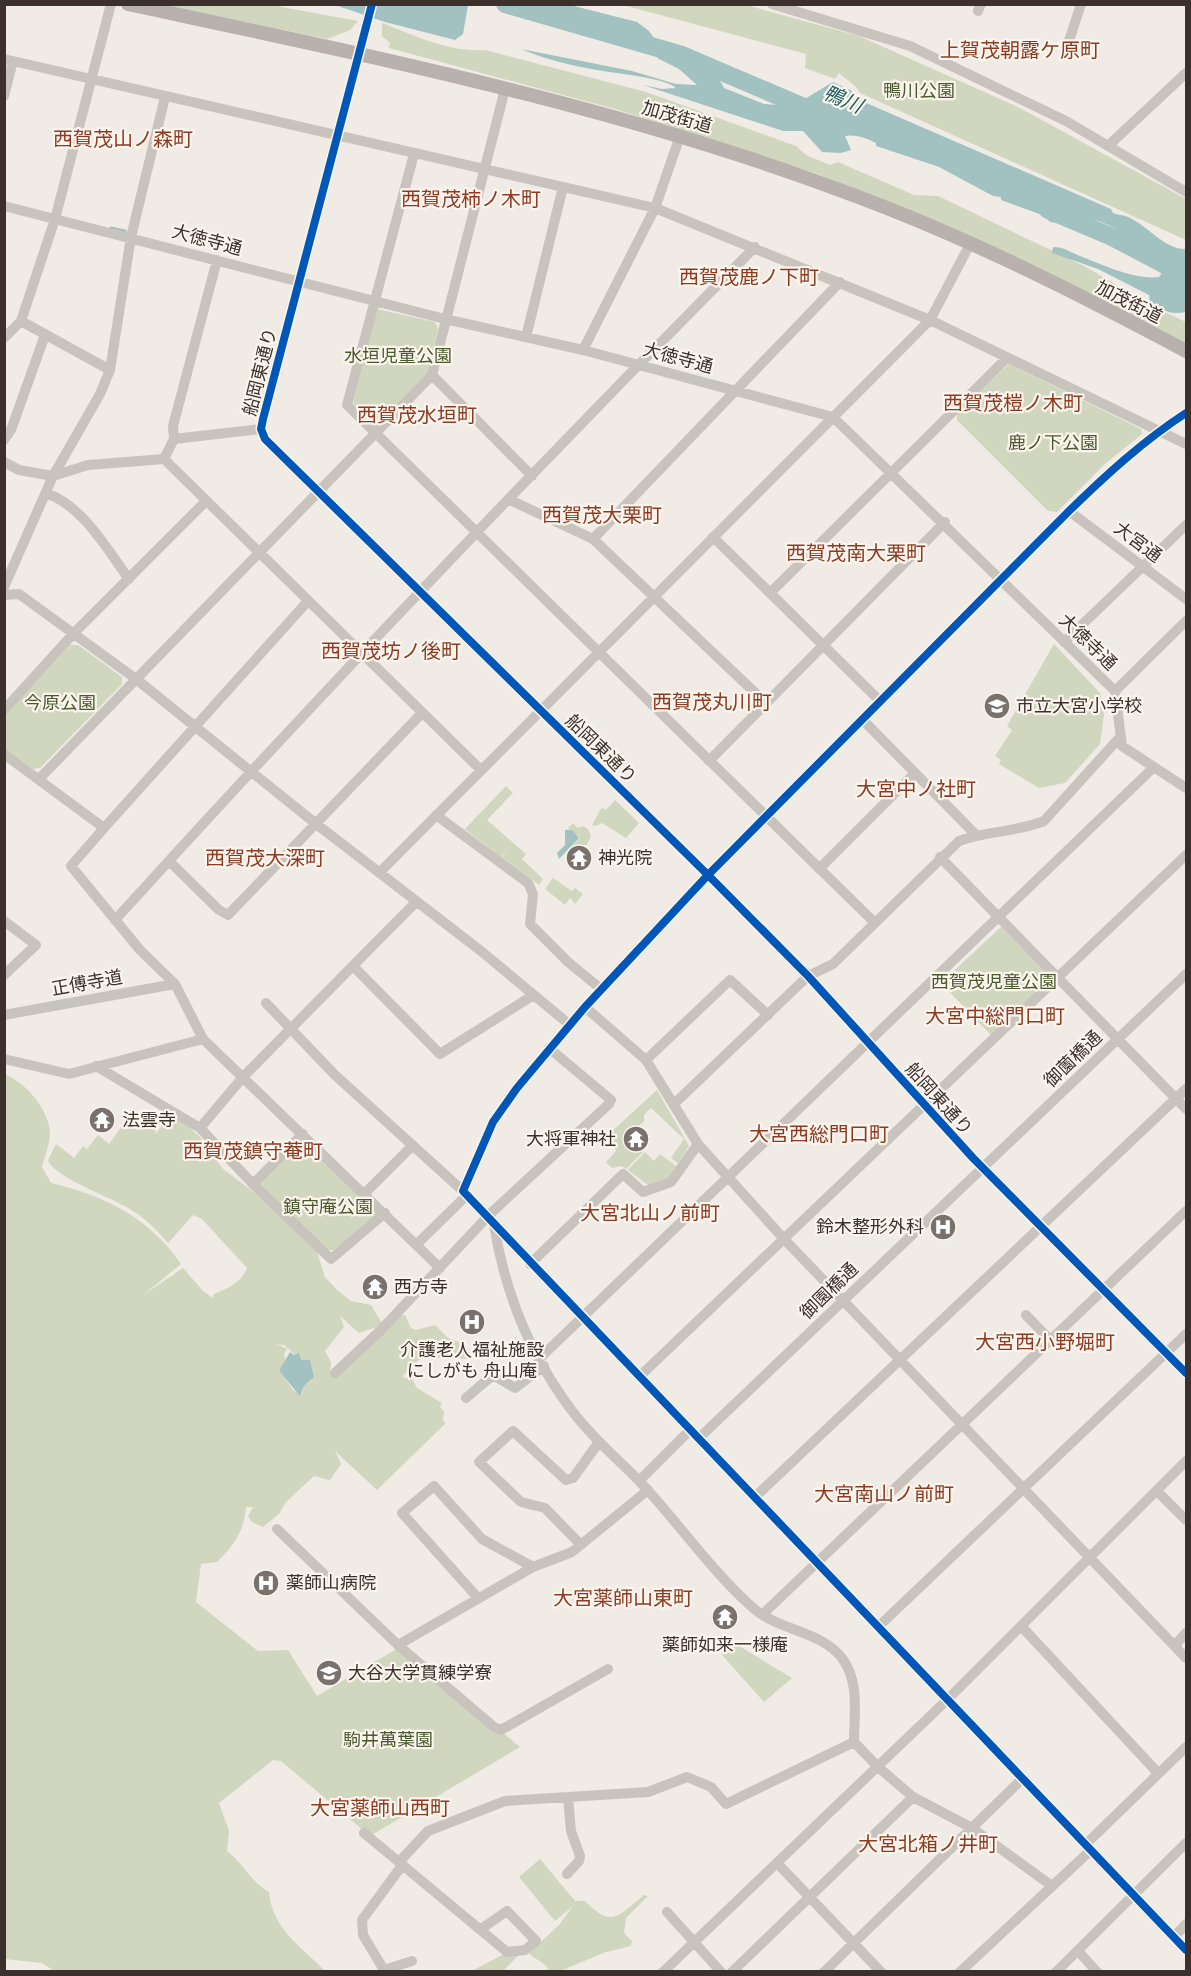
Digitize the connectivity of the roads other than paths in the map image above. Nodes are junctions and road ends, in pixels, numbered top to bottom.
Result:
1 (111, 4) edge
2 (128, 4) edge
3 (372, 4) edge
4 (771, 4) edge
5 (1081, 4) edge
6 (791, 7) edge
7 (359, 53) junction
8 (1065, 53) dead end
9 (9, 60) edge
10 (1186, 73) edge
11 (93, 78) junction
12 (505, 89) junction
13 (4, 96) edge
14 (165, 98) junction
15 (336, 134) junction
16 (680, 136) junction
17 (1108, 146) junction
18 (414, 154) junction
19 (484, 169) junction
20 (563, 187) junction
21 (1186, 192) edge
22 (4, 206) edge
23 (655, 208) junction
24 (55, 219) junction
25 (131, 237) junction
26 (970, 244) junction
27 (755, 247) junction
28 (217, 260) junction
29 (299, 281) junction
30 (840, 282) junction
31 (373, 299) junction
32 (446, 319) junction
33 (930, 320) junction
34 (21, 321) junction
35 (45, 335) junction
36 (526, 337) junction
37 (4, 338) edge
38 (583, 350) junction
39 (1186, 351) edge
40 (1007, 358) junction
41 (638, 365) junction
42 (110, 370) junction
43 (432, 375) junction
44 (735, 390) junction
45 (1186, 413) edge
46 (833, 417) junction
47 (261, 429) junction
48 (1160, 430) junction
49 (375, 433) junction
50 (174, 439) junction
51 (4, 440) edge
52 (1186, 444) edge
53 (164, 459) junction
54 (4, 462) edge
55 (892, 471) junction
56 (53, 476) junction
57 (532, 476) junction
58 (317, 492) junction
59 (46, 493) junction
60 (510, 500) junction
61 (205, 502) junction
62 (1069, 511) junction
63 (945, 522) junction
64 (1186, 525) edge
65 (477, 535) junction
66 (713, 537) junction
67 (593, 539) junction
68 (257, 553) junction
69 (1142, 565) junction
70 (129, 579) junction
71 (1001, 579) junction
72 (4, 587) edge
73 (421, 593) junction
74 (770, 593) junction
75 (4, 595) edge
76 (655, 595) junction
77 (1186, 599) edge
78 (308, 601) junction
79 (1186, 621) edge
80 (73, 634) junction
81 (1064, 642) junction
82 (823, 645) junction
83 (598, 652) junction
84 (362, 654) junction
85 (136, 679) junction
86 (1115, 691) junction
87 (880, 701) junction
88 (766, 703) junction
89 (4, 710) edge
90 (540, 711) junction
91 (422, 713) junction
92 (862, 719) junction
93 (195, 727) junction
94 (1121, 736) junction
95 (4, 754) edge
96 (709, 760) junction
97 (1154, 767) junction
98 (481, 770) junction
99 (252, 773) junction
100 (915, 773) junction
101 (40, 778) junction
102 (1186, 788) edge
103 (436, 815) junction
104 (767, 816) junction
105 (315, 823) junction
106 (105, 828) junction
107 (976, 835) junction
108 (1186, 855) edge
109 (940, 857) junction
110 (169, 861) junction
111 (819, 869) junction
112 (380, 873) junction
113 (708, 875) junction
114 (416, 902) junction
115 (999, 917) junction
116 (115, 920) junction
117 (4, 921) edge
118 (874, 922) junction
119 (353, 966) junction
120 (1186, 974) edge
121 (4, 975) edge
122 (808, 976) junction
123 (1058, 978) junction
124 (175, 984) junction
125 (601, 989) junction
126 (532, 996) junction
127 (266, 1003) dead end
128 (585, 1007) junction
129 (4, 1015) edge
130 (768, 1015) junction
131 (570, 1025) junction
132 (291, 1028) junction
133 (203, 1039) junction
134 (1118, 1039) junction
135 (868, 1043) junction
136 (549, 1048) junction
137 (4, 1059) edge
138 (646, 1059) junction
139 (96, 1065) junction
140 (243, 1077) junction
141 (1186, 1089) edge
142 (1177, 1099) junction
143 (674, 1104) junction
144 (925, 1105) junction
145 (1186, 1109) edge
146 (200, 1128) junction
147 (303, 1134) junction
148 (698, 1143) junction
149 (412, 1146) junction
150 (982, 1168) junction
151 (727, 1178) junction
152 (253, 1184) junction
153 (365, 1193) junction
154 (464, 1193) junction
155 (1186, 1211) edge
156 (385, 1213) junction
157 (491, 1222) junction
158 (1041, 1227) junction
159 (784, 1239) junction
160 (417, 1244) junction
161 (530, 1264) junction
162 (440, 1268) junction
163 (1103, 1290) junction
164 (844, 1299) junction
165 (1026, 1315) dead end
166 (582, 1318) junction
167 (1186, 1334) edge
168 (1050, 1340) junction
169 (1167, 1353) junction
170 (901, 1359) junction
171 (542, 1362) junction
172 (335, 1373) dead end
173 (1186, 1373) edge
174 (639, 1377) junction
175 (466, 1398) dead end
176 (963, 1423) junction
177 (695, 1434) junction
178 (599, 1442) junction
179 (1186, 1461) edge
180 (639, 1480) junction
181 (1024, 1488) junction
182 (648, 1490) junction
183 (1157, 1491) junction
184 (755, 1497) junction
185 (1186, 1520) edge
186 (277, 1529) dead end
187 (581, 1545) junction
188 (1089, 1557) junction
189 (817, 1562) junction
190 (533, 1567) junction
191 (478, 1598) junction
192 (763, 1614) junction
193 (1022, 1627) junction
194 (878, 1628) junction
195 (1186, 1633) edge
196 (398, 1645) junction
197 (1175, 1645) junction
198 (1186, 1658) edge
199 (608, 1669) dead end
200 (948, 1700) junction
201 (854, 1742) junction
202 (1186, 1747) edge
203 (878, 1767) junction
204 (1158, 1773) junction
205 (1022, 1779) junction
206 (567, 1797) junction
207 (913, 1797) junction
208 (972, 1828) junction
209 (364, 1833) dead end
210 (1186, 1843) edge
211 (1088, 1847) junction
212 (401, 1863) junction
213 (777, 1863) junction
214 (567, 1874) dead end
215 (1052, 1886) junction
216 (810, 1896) junction
217 (1134, 1896) junction
218 (667, 1912) dead end
219 (1186, 1924) edge
220 (481, 1929) junction
221 (1174, 1937) junction
222 (694, 1942) junction
223 (854, 1943) junction
224 (1186, 1950) edge
225 (1078, 1951) junction
226 (412, 1961) dead end
227 (663, 1971) edge
228 (721, 1971) edge
229 (732, 1971) edge
230 (824, 1971) edge
231 (881, 1971) edge
232 (960, 1971) edge
233 (1056, 1971) edge
234 (1097, 1971) edge

1 - 11 street
2 - 7 main road, 加茂街道
3 - 7 street, 船岡東通り
4 - 6 street
5 - 8 street
6 - 17 street
7 - 12 main road, 加茂街道
7 - 15 street, 船岡東通り
9 - 11 street
9 - 13 street
10 - 17 street
11 - 14 street
11 - 24 street
12 - 16 main road, 加茂街道
12 - 19 street
14 - 15 street
14 - 25 street
15 - 18 street
15 - 29 street, 船岡東通り
16 - 23 street
16 - 26 main road, 加茂街道
17 - 21 street
18 - 19 street
18 - 31 street
19 - 20 street
19 - 32 street
20 - 23 street
20 - 36 street
22 - 24 street, 大徳寺通
23 - 27 street
23 - 38 street
24 - 25 street, 大徳寺通
24 - 34 street
25 - 28 street, 大徳寺通
25 - 42 street
26 - 33 street
26 - 39 main road, 加茂街道
27 - 30 street
27 - 41 street
28 - 29 street, 大徳寺通
28 - 50 street
29 - 31 street, 大徳寺通
29 - 47 street, 船岡東通り
30 - 33 street
30 - 44 street
31 - 32 street, 大徳寺通
31 - 49 street
32 - 36 street, 大徳寺通
32 - 43 street
33 - 40 street
33 - 46 street
34 - 35 street
34 - 37 street
35 - 42 street
35 - 51 street
36 - 38 street, 大徳寺通
38 - 41 street, 大徳寺通
40 - 48 street
40 - 55 street
41 - 44 street, 大徳寺通
41 - 57 street
42 - 56 street
43 - 49 street
43 - 57 street
44 - 46 street, 大徳寺通
44 - 67 street
45 - 48 street
46 - 55 street, 大徳寺通
46 - 66 street
47 - 50 street
47 - 58 street, 船岡東通り
48 - 52 street
48 - 62 street
49 - 58 street
49 - 65 street
50 - 53 street
53 - 56 street
53 - 61 street
54 - 56 street
55 - 63 street, 大徳寺通
55 - 74 street
56 - 59 street
57 - 60 street
58 - 68 street
58 - 73 street, 船岡東通り
59 - 70 street
59 - 72 street
60 - 65 street
60 - 67 street
61 - 68 street
61 - 70 street
62 - 69 street, 大宮通
62 - 71 street
63 - 71 street, 大徳寺通
63 - 82 street
64 - 69 street
65 - 73 street
65 - 83 street
66 - 74 street
66 - 76 street
67 - 76 street
68 - 78 street
68 - 85 street
69 - 77 street, 大宮通
69 - 81 street
70 - 80 street
71 - 81 street, 大徳寺通
71 - 87 street
73 - 84 street
73 - 90 street, 船岡東通り
74 - 82 street
75 - 80 street
76 - 83 street
76 - 88 street
78 - 84 street
78 - 93 street
79 - 86 street
80 - 85 street
80 - 89 street
81 - 86 street, 大徳寺通
82 - 87 street
82 - 88 street
83 - 90 street
83 - 96 street
84 - 91 street
84 - 99 street
85 - 93 street
85 - 101 street
86 - 94 street, 大徳寺通
87 - 92 street
88 - 96 street
90 - 98 street
90 - 113 street, 船岡東通り
91 - 98 street
91 - 105 street
92 - 100 street
92 - 104 street
93 - 99 street
93 - 106 street
94 - 97 street
94 - 107 street
95 - 101 street
96 - 104 street
97 - 102 street
97 - 115 street
98 - 103 street
99 - 105 street
99 - 110 street
100 - 107 street
100 - 111 street
101 - 106 street
103 - 112 street
103 - 125 street
104 - 111 street
104 - 113 street
105 - 110 street
105 - 112 street
106 - 116 street
107 - 109 street
108 - 123 street
109 - 115 street
109 - 118 street
110 - 116 street
111 - 118 street
112 - 114 street
113 - 122 street, 船岡東通り
113 - 125 street
114 - 119 street
114 - 126 street
115 - 123 street
115 - 135 street
116 - 124 street
117 - 121 street
118 - 122 street
119 - 126 street
119 - 132 street
120 - 134 street, 御薗橋通
122 - 130 street
122 - 135 street, 船岡東通り
123 - 134 street
123 - 144 street
124 - 129 street, 正傅寺道
124 - 133 street
125 - 128 street
126 - 131 street
127 - 132 street
128 - 131 street
128 - 138 street
130 - 138 street
130 - 143 street
131 - 136 street
132 - 140 street
132 - 149 street
133 - 139 street
133 - 140 street
134 - 142 street
134 - 150 street, 御薗橋通
135 - 144 street, 船岡東通り
135 - 151 street
136 - 154 street
136 - 157 street
137 - 139 street
138 - 143 street
139 - 146 street
140 - 146 street
140 - 147 street
141 - 142 street
142 - 145 street
142 - 158 street
143 - 148 street
144 - 150 street, 船岡東通り
144 - 159 street
146 - 152 street
147 - 152 street
147 - 153 street
148 - 151 street
148 - 161 street
149 - 153 street
149 - 154 street
150 - 158 street, 船岡東通り
150 - 164 street, 御園橋通
151 - 159 street
151 - 166 street
152 - 156 street
153 - 156 street
154 - 157 street
154 - 160 street
155 - 163 street
156 - 160 street
157 - 161 street
157 - 162 street
157 - 171 street
158 - 163 street, 船岡東通り
158 - 170 street
159 - 164 street
159 - 174 street
160 - 162 street
161 - 166 street
162 - 172 street
163 - 168 street
163 - 169 street, 船岡東通り
164 - 170 street
164 - 177 street, 御園橋通
165 - 168 street
166 - 171 street
166 - 174 street
167 - 169 street
168 - 176 street
169 - 173 street, 船岡東通り
169 - 181 street
170 - 176 street
170 - 184 street
171 - 175 street
171 - 178 street
174 - 177 street
176 - 181 street
176 - 189 street
177 - 180 street, 御園橋通
177 - 184 street
178 - 180 street
178 - 187 street
179 - 183 street
180 - 182 street
181 - 188 street
181 - 194 street
182 - 187 street
182 - 192 street
183 - 185 street
183 - 188 street
184 - 189 street
186 - 196 street
187 - 190 street
188 - 193 street
188 - 197 street
189 - 192 street
189 - 194 street
190 - 191 street
190 - 191 street
191 - 196 street
192 - 201 street
193 - 200 street
193 - 204 street
194 - 200 street
195 - 197 street
196 - 199 street
197 - 198 street
200 - 203 street
200 - 205 street
201 - 203 street
201 - 206 street
202 - 204 street
203 - 207 street
203 - 213 street
204 - 211 street
205 - 208 street
205 - 211 street
206 - 212 street
206 - 214 street
207 - 208 street
207 - 216 street
208 - 215 street
208 - 223 street
209 - 212 street
210 - 217 street
211 - 215 street
211 - 217 street
212 - 220 street
212 - 226 street
213 - 216 street
213 - 222 street
215 - 232 street
216 - 223 street
216 - 229 street
217 - 221 street
217 - 225 street
218 - 222 street
219 - 221 street
220 - 220 street
221 - 224 street
222 - 227 street
222 - 228 street
223 - 230 street
223 - 231 street
225 - 233 street
225 - 234 street

